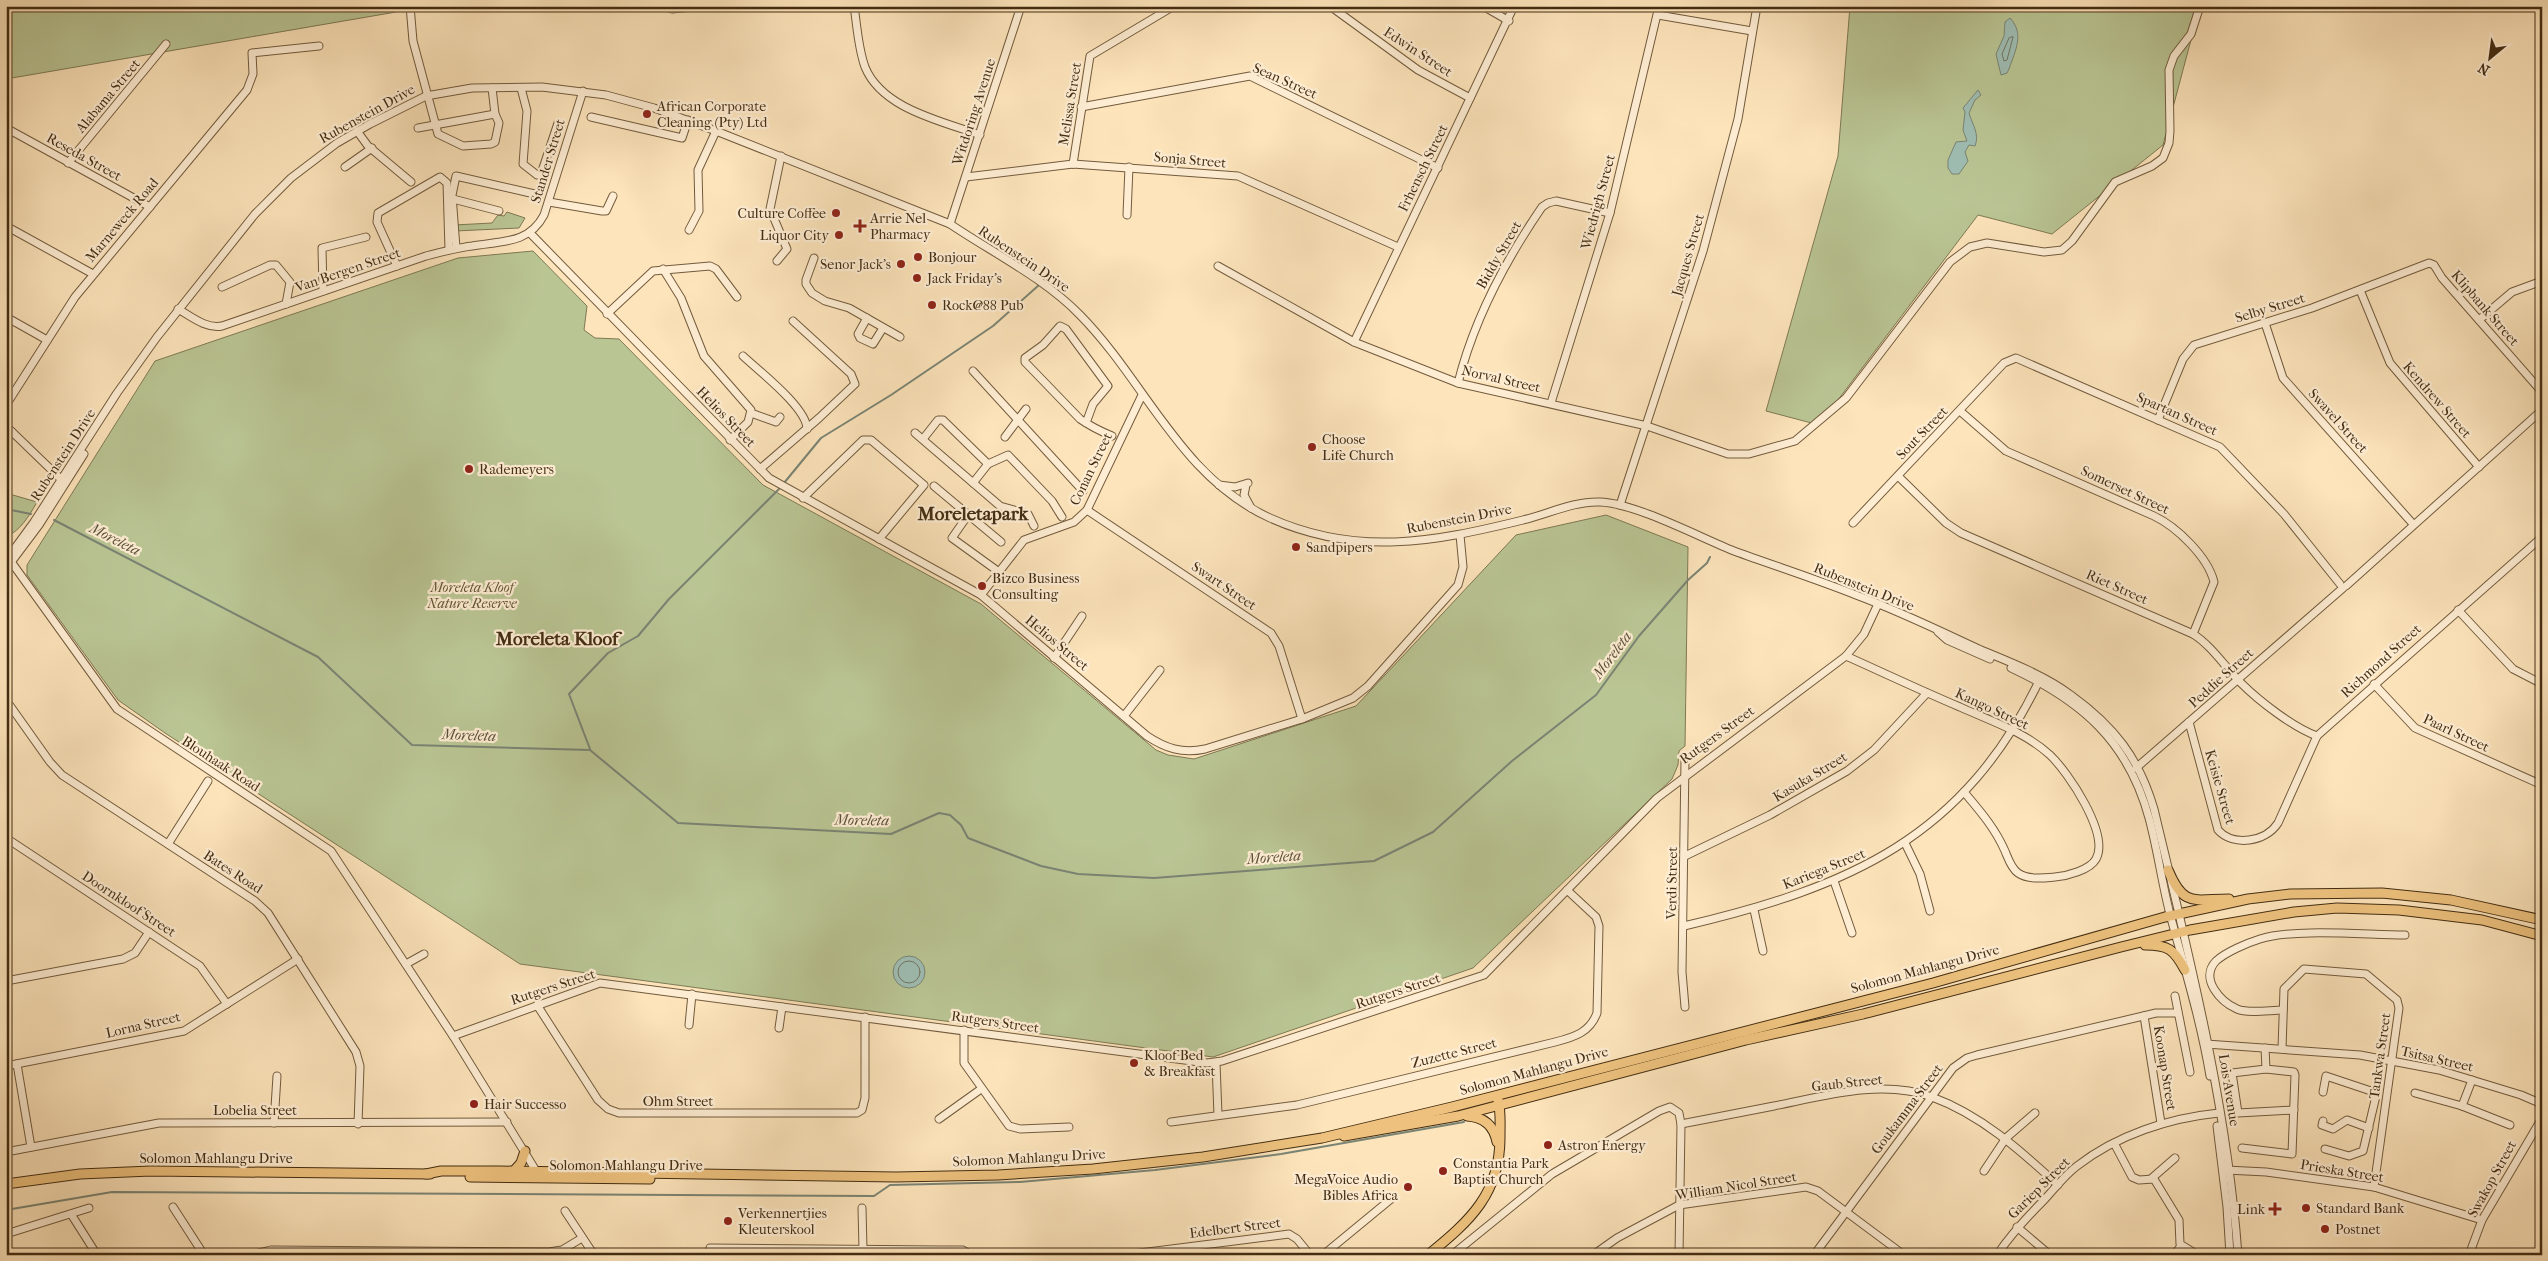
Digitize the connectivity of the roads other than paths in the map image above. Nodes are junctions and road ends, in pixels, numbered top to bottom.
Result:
1 (410, 6) edge
2 (661, 6) edge
3 (702, 6) edge
4 (854, 6) edge
5 (1021, 6) edge
6 (1174, 6) edge
7 (1330, 6) edge
8 (1483, 6) edge
9 (1514, 6) edge
10 (1659, 6) edge
11 (1757, 6) edge
12 (2200, 6) edge
13 (1658, 15) junction
14 (1509, 21) junction
15 (1752, 30) junction
16 (166, 44) dead end
17 (319, 46) dead end
18 (492, 88) junction
19 (520, 88) junction
20 (583, 91) junction
21 (426, 96) junction
22 (1470, 98) junction
23 (1082, 107) junction
24 (495, 114) junction
25 (591, 117) dead end
26 (688, 120) junction
27 (558, 123) dead end
28 (435, 125) junction
29 (6, 128) edge
30 (418, 128) dead end
31 (357, 131) junction
32 (716, 131) junction
33 (980, 135) junction
34 (372, 148) junction
35 (781, 156) junction
36 (68, 162) junction
37 (1073, 164) junction
38 (345, 167) dead end
39 (1129, 168) junction
40 (1438, 168) junction
41 (966, 177) junction
42 (412, 182) dead end
43 (539, 195) dead end
44 (613, 196) dead end
45 (453, 199) junction
46 (548, 202) junction
47 (150, 207) junction
48 (498, 211) dead end
49 (1610, 213) junction
50 (1127, 215) dead end
51 (950, 224) junction
52 (6, 226) edge
53 (689, 230) dead end
54 (530, 233) junction
55 (366, 237) dead end
56 (1398, 247) junction
57 (452, 249) junction
58 (814, 258) dead end
59 (777, 261) dead end
60 (2431, 264) joint
61 (397, 266) junction
62 (1218, 266) dead end
63 (663, 269) junction
64 (93, 274) junction
65 (2542, 280) edge
66 (222, 287) dead end
67 (2360, 290) junction
68 (323, 291) junction
69 (737, 297) dead end
70 (286, 304) junction
71 (178, 309) junction
72 (608, 314) junction
73 (6, 317) edge
74 (867, 318) junction
75 (2479, 320) junction
76 (793, 321) dead end
77 (2265, 323) junction
78 (883, 328) junction
79 (900, 337) dead end
80 (46, 340) junction
81 (1354, 342) junction
82 (743, 356) dead end
83 (2009, 359) joint
84 (974, 371) dead end
85 (1458, 383) junction
86 (2542, 392) edge
87 (1142, 395) junction
88 (1551, 403) junction
89 (6, 405) edge
90 (1026, 409) dead end
91 (2542, 410) edge
92 (1960, 411) junction
93 (752, 414) junction
94 (780, 418) dead end
95 (1018, 420) junction
96 (2158, 420) junction
97 (1086, 423) junction
98 (6, 426) edge
99 (1647, 426) junction
100 (807, 429) junction
101 (916, 433) dead end
102 (1112, 436) dead end
103 (1005, 437) dead end
104 (923, 439) junction
105 (730, 440) junction
106 (988, 464) junction
107 (2479, 467) junction
108 (760, 470) junction
109 (1898, 476) junction
110 (64, 482) junction
111 (973, 483) junction
112 (1216, 484) junction
113 (934, 486) dead end
114 (1083, 491) dead end
115 (803, 498) junction
116 (1620, 505) junction
117 (1251, 509) junction
118 (1087, 510) junction
119 (968, 515) junction
120 (1062, 517) dead end
121 (1853, 523) dead end
122 (2413, 524) junction
123 (1034, 526) dead end
124 (1460, 535) junction
125 (2542, 537) edge
126 (879, 540) junction
127 (1001, 542) dead end
128 (8, 562) edge
129 (999, 572) junction
130 (2343, 584) junction
131 (981, 595) junction
132 (1878, 604) junction
133 (2458, 610) junction
134 (1082, 616) dead end
135 (2192, 634) junction
136 (1846, 656) junction
137 (1054, 658) junction
138 (1160, 670) dead end
139 (2040, 679) junction
140 (2238, 679) junction
141 (2374, 684) junction
142 (2542, 684) edge
143 (1927, 693) junction
144 (6, 700) edge
145 (1124, 716) junction
146 (1302, 719) junction
147 (2190, 722) junction
148 (2011, 729) junction
149 (2317, 736) junction
150 (1686, 760) dead end
151 (2139, 766) junction
152 (2132, 771) junction
153 (1684, 775) junction
154 (208, 781) dead end
155 (2542, 785) edge
156 (1964, 792) junction
157 (2273, 831) joint
158 (6, 838) edge
159 (168, 844) junction
160 (1905, 844) junction
161 (1685, 856) junction
162 (2168, 870) junction
163 (1834, 881) junction
164 (1567, 890) junction
165 (2248, 899) junction
166 (1754, 910) junction
167 (1930, 911) dead end
168 (2174, 915) junction
169 (2542, 920) edge
170 (1684, 926) junction
171 (149, 932) junction
172 (1852, 933) dead end
173 (2179, 933) junction
174 (2405, 935) dead end
175 (2542, 936) edge
176 (2121, 947) junction
177 (1763, 951) dead end
178 (424, 954) dead end
179 (298, 959) junction
180 (406, 964) junction
181 (2185, 970) junction
182 (8, 981) edge
183 (692, 994) junction
184 (2174, 996) dead end
185 (227, 1004) junction
186 (537, 1005) junction
187 (782, 1007) junction
188 (1685, 1007) dead end
189 (2283, 1010) junction
190 (2176, 1013) junction
191 (2144, 1016) junction
192 (865, 1017) junction
193 (689, 1025) dead end
194 (779, 1028) dead end
195 (964, 1030) junction
196 (453, 1036) junction
197 (2206, 1044) junction
198 (2265, 1048) junction
199 (2282, 1049) junction
200 (2391, 1061) junction
201 (1216, 1063) junction
202 (17, 1064) junction
203 (6, 1066) edge
204 (2266, 1070) junction
205 (2190, 1072) dead end
206 (277, 1076) dead end
207 (2472, 1080) junction
208 (981, 1089) junction
209 (2323, 1092) dead end
210 (2415, 1093) dead end
211 (1931, 1097) junction
212 (1501, 1099) junction
213 (2542, 1104) edge
214 (2462, 1106) junction
215 (2294, 1110) junction
216 (2035, 1113) dead end
217 (2217, 1113) junction
218 (1218, 1114) junction
219 (1458, 1116) junction
220 (2542, 1118) edge
221 (940, 1119) dead end
222 (2323, 1120) dead end
223 (507, 1122) junction
224 (1171, 1122) dead end
225 (274, 1123) junction
226 (2161, 1123) junction
227 (358, 1124) junction
228 (1681, 1124) junction
229 (2510, 1125) dead end
230 (1069, 1127) dead end
231 (2369, 1128) junction
232 (1322, 1138) junction
233 (2006, 1138) junction
234 (2114, 1142) junction
235 (31, 1147) junction
236 (2242, 1148) dead end
237 (2365, 1148) junction
238 (2324, 1149) dead end
239 (525, 1151) junction
240 (6, 1152) edge
241 (2379, 1152) junction
242 (2175, 1158) dead end
243 (1499, 1160) junction
244 (2227, 1170) junction
245 (1984, 1171) dead end
246 (513, 1172) junction
247 (426, 1174) junction
248 (539, 1176) junction
249 (2152, 1178) junction
250 (6, 1184) edge
251 (2058, 1185) junction
252 (2374, 1187) junction
253 (1391, 1199) dead end
254 (1679, 1205) junction
255 (173, 1207) dead end
256 (89, 1208) dead end
257 (862, 1208) dead end
258 (566, 1211) dead end
259 (1846, 1211) junction
260 (71, 1214) junction
261 (2482, 1220) junction
262 (2017, 1227) junction
263 (1459, 1229) junction
264 (6, 1234) edge
265 (582, 1238) junction
266 (2181, 1246) junction
267 (710, 1248) dead end
268 (863, 1249) junction
269 (768, 1252) edge
270 (317, 1253) edge
271 (481, 1254) edge
272 (97, 1255) edge
273 (204, 1255) edge
274 (251, 1255) edge
275 (594, 1255) edge
276 (971, 1255) edge
277 (1124, 1255) edge
278 (1310, 1255) edge
279 (1323, 1255) edge
280 (1428, 1255) edge
281 (1452, 1255) edge
282 (1593, 1255) edge
283 (1679, 1255) edge
284 (1814, 1255) edge
285 (1904, 1255) edge
286 (1997, 1255) edge
287 (2050, 1255) edge
288 (2174, 1255) edge
289 (2198, 1255) edge
290 (2230, 1255) edge
291 (2238, 1255) edge
292 (2469, 1255) edge

1 - 21 street
2 - 3 street
4 - 33 street
5 - 33 street, Witdoring Avenue
6 - 23 street, Melissa Street
7 - 22 street, Edwin Street
8 - 14 street
9 - 14 street, Frhensch Street
10 - 13 street, Wiedrigh Street
11 - 15 street, Jacques Street
12 - 99 street, Norval Street
13 - 15 street
13 - 49 street, Wiedrigh Street
14 - 22 street, Frhensch Street
15 - 99 street, Jacques Street
16 - 36 street, Alabama Street
17 - 47 street, Marneweck Road
18 - 19 street, Rubenstein Drive
18 - 21 street, Rubenstein Drive
18 - 24 street
19 - 20 street, Rubenstein Drive
19 - 27 street
20 - 26 street, Rubenstein Drive
20 - 46 street, Stander Street
21 - 28 street
21 - 31 street, Rubenstein Drive
22 - 40 street, Frhensch Street
23 - 37 street, Melissa Street
23 - 40 street, Sean Street
24 - 28 street
24 - 28 street
25 - 26 street
26 - 32 street, Rubenstein Drive
28 - 30 street
29 - 36 street, Reseda Street
31 - 34 street
31 - 71 street, Rubenstein Drive
32 - 35 street, Rubenstein Drive
32 - 53 street
33 - 41 street, Witdoring Avenue
34 - 38 street
34 - 42 street
35 - 51 street, Rubenstein Drive
35 - 59 street
36 - 47 street, Reseda Street
37 - 39 street, Sonja Street
37 - 41 street, Sonja Street
39 - 50 street
39 - 56 street, Sonja Street
40 - 56 street, Frhensch Street
41 - 51 street, Witdoring Avenue
43 - 45 street
44 - 46 street
45 - 48 street
45 - 57 street
46 - 54 street, Stander Street
47 - 64 street, Marneweck Road
49 - 85 street, Biddy Street
49 - 88 street, Wiedrigh Street
51 - 87 street, Rubenstein Drive
52 - 64 street
54 - 57 street, Van Bergen Street
54 - 72 street, Helios Street
55 - 68 street
56 - 81 street, Frhensch Street
57 - 61 street, Van Bergen Street
57 - 61 street
58 - 74 street
60 - 67 street, Selby Street
60 - 75 street, Klipbank Street
61 - 68 street, Van Bergen Street
62 - 81 street, Norval Street
63 - 69 street
63 - 72 street
63 - 93 street
64 - 80 street, Marneweck Road
65 - 75 street
66 - 70 street
67 - 77 street, Selby Street
67 - 107 street, Kendrew Street
68 - 70 street, Van Bergen Street
70 - 71 street, Van Bergen Street
71 - 110 street, Rubenstein Drive
72 - 105 street, Helios Street
73 - 80 street
74 - 78 street
74 - 78 street
75 - 86 street, Klipbank Street
76 - 100 street
77 - 96 street, Selby Street
77 - 122 street, Swavel Street
78 - 79 street
80 - 89 street, Marneweck Road
81 - 85 street, Norval Street
82 - 100 street
83 - 92 street, Sout Street
83 - 96 street, Spartan Street
84 - 95 street
85 - 88 street, Norval Street
87 - 112 street, Rubenstein Drive
87 - 118 street, Conan Street
88 - 99 street, Norval Street
90 - 95 street
91 - 107 street, Peddie Street
92 - 109 street, Sout Street
92 - 135 street, Somerset Street
93 - 94 street
93 - 105 street
95 - 103 street
95 - 114 street
96 - 130 street, Spartan Street
97 - 97 street
97 - 102 street
98 - 110 street
99 - 116 street, Jacques Street
100 - 108 street
101 - 104 street
104 - 106 street
104 - 111 street
105 - 108 street, Helios Street
106 - 111 street
106 - 120 street
107 - 122 street, Peddie Street
108 - 115 street, Helios Street
109 - 121 street, Sout Street
109 - 135 street, Riet Street
110 - 128 street, Rubenstein Drive
111 - 123 street
112 - 117 street, Rubenstein Drive
112 - 117 street
113 - 119 street
115 - 126 street, Helios Street
115 - 126 street
116 - 124 street, Rubenstein Drive
116 - 132 street, Rubenstein Drive
117 - 124 street, Rubenstein Drive
118 - 129 street, Conan Street
118 - 146 street, Swart Street
119 - 127 street
119 - 129 street
122 - 130 street, Peddie Street
124 - 146 street, Helios Street
125 - 133 street, Richmond Street
126 - 131 street, Helios Street
128 - 180 street, Blouhaak Road
129 - 131 street, Conan Street
130 - 140 street, Peddie Street
131 - 137 street, Helios Street
132 - 136 street, Rutgers Street
132 - 139 street, Rubenstein Drive
133 - 141 street, Richmond Street
133 - 142 street
134 - 137 street
135 - 140 street, Riet Street
136 - 143 street, Kango Street
136 - 153 street, Rutgers Street
137 - 145 street, Helios Street
138 - 145 street
139 - 148 street, Kariega Street
139 - 151 street, Rubenstein Drive
139 - 152 street, Rubenstein Drive
140 - 147 street, Peddie Street
140 - 149 street, Riet Street
141 - 149 street, Richmond Street
141 - 155 street, Paarl Street
143 - 148 street, Kango Street
143 - 161 street, Kasuka Street
144 - 159 street, Bates Road
145 - 146 street, Helios Street
147 - 151 street, Peddie Street
147 - 157 street, Keisie Street
148 - 156 street, Kariega Street
148 - 156 street, Kango Street
149 - 157 street, Richmond Street
150 - 153 street, Verdi Street
151 - 152 street, Peddie Street
151 - 162 street, Rubenstein Drive
152 - 168 street, Rubenstein Drive
153 - 161 street, Verdi Street
153 - 164 street, Rutgers Street
154 - 159 street
156 - 160 street, Kariega Street
158 - 171 street, Doornkloof Street
159 - 179 street, Bates Road
160 - 163 street, Kariega Street
160 - 167 street
161 - 170 street, Verdi Street
162 - 165 main road
162 - 168 street, Rubenstein Drive
163 - 166 street, Kariega Street
163 - 172 street
164 - 201 street, Rutgers Street
164 - 218 street, Zuzette Street
165 - 168 main road, Solomon Mahlangu Drive
165 - 169 main road, Solomon Mahlangu Drive
166 - 170 street, Kariega Street
166 - 177 street
168 - 173 street
168 - 212 main road, Solomon Mahlangu Drive
170 - 188 street, Verdi Street
171 - 182 street
171 - 185 street, Doornkloof Street
173 - 175 main road, Solomon Mahlangu Drive
173 - 176 main road, Solomon Mahlangu Drive
173 - 181 street, Lois Avenue
173 - 197 street, Lois Avenue
174 - 189 street
176 - 181 main road
176 - 212 main road, Solomon Mahlangu Drive
178 - 180 street
179 - 185 street, Lorna Street
179 - 227 street, Bates Road
180 - 196 street, Blouhaak Road
181 - 197 street, Lois Avenue
183 - 186 street, Rutgers Street
183 - 187 street, Rutgers Street
183 - 193 street
184 - 190 street
185 - 202 street, Lorna Street
186 - 192 street, Ohm Street
186 - 196 street, Rutgers Street
187 - 192 street, Rutgers Street
187 - 194 street
189 - 199 street, Tankwa Street
189 - 200 street, Tankwa Street
190 - 191 street, Goukamma Street
190 - 205 street
191 - 211 street, Goukamma Street
191 - 226 street, Koonap Street
192 - 195 street, Rutgers Street
195 - 201 street, Rutgers Street
195 - 208 street
196 - 223 street, Blouhaak Road
197 - 198 street, Tsitsa Street
197 - 217 street, Lois Avenue
198 - 199 street, Tsitsa Street
198 - 204 street
199 - 200 street, Tsitsa Street
200 - 207 street, Tsitsa Street
200 - 241 street, Tankwa Street
201 - 218 street
202 - 203 street, Lorna Street
202 - 235 street
204 - 215 street
204 - 215 street
206 - 225 street
207 - 213 street, Tsitsa Street
207 - 214 street
208 - 221 street
208 - 230 street
209 - 231 street
210 - 214 street
211 - 228 street, Gaub Street
211 - 233 street, Gaub Street
211 - 259 street, Goukamma Street
212 - 219 main road, Solomon Mahlangu Drive
212 - 232 main road, Solomon Mahlangu Drive
212 - 243 main road
212 - 263 main road
214 - 229 street
215 - 236 street
216 - 233 street
217 - 226 street, Gariep Street
217 - 244 street, Lois Avenue
218 - 224 street, Zuzette Street
219 - 232 main road, Solomon Mahlangu Drive
219 - 243 main road
220 - 261 street, Swakop Street
222 - 231 street
223 - 227 street, Lobelia Street
223 - 239 street, Blouhaak Road
225 - 227 street, Lobelia Street
225 - 235 street, Lobelia Street
226 - 234 street, Gariep Street
228 - 254 street
228 - 281 street
231 - 237 street
232 - 248 main road, Solomon Mahlangu Drive
233 - 245 street
233 - 251 street, Gaub Street
234 - 249 street
234 - 251 street, Gariep Street
235 - 240 street, Lobelia Street
237 - 238 street
237 - 241 street
239 - 246 main road
239 - 248 street, Blouhaak Road
241 - 252 street, Tankwa Street
242 - 249 street
243 - 263 main road
244 - 252 street, Prieska Street
244 - 290 street, Lois Avenue
244 - 291 street, Lois Avenue
246 - 247 main road, Solomon Mahlangu Drive
246 - 248 main road, Solomon Mahlangu Drive
247 - 248 main road, Solomon Mahlangu Drive
247 - 250 main road, Solomon Mahlangu Drive
249 - 266 street
251 - 262 street, Gariep Street
252 - 261 street, Prieska Street
253 - 279 street
254 - 259 street, William Nicol Street
254 - 282 street, William Nicol Street
254 - 283 street
255 - 273 street
256 - 260 street
257 - 268 street
258 - 265 street
259 - 284 street, Goukamma Street
259 - 285 street, William Nicol Street
260 - 264 street
260 - 272 street
261 - 292 street, Swakop Street
262 - 286 street, Gariep Street
262 - 287 street
263 - 280 main road
265 - 271 street
265 - 275 street
266 - 288 street
266 - 289 street
267 - 269 street
268 - 269 street
268 - 276 street
270 - 271 street
270 - 274 street
277 - 278 street, Edelbert Street

